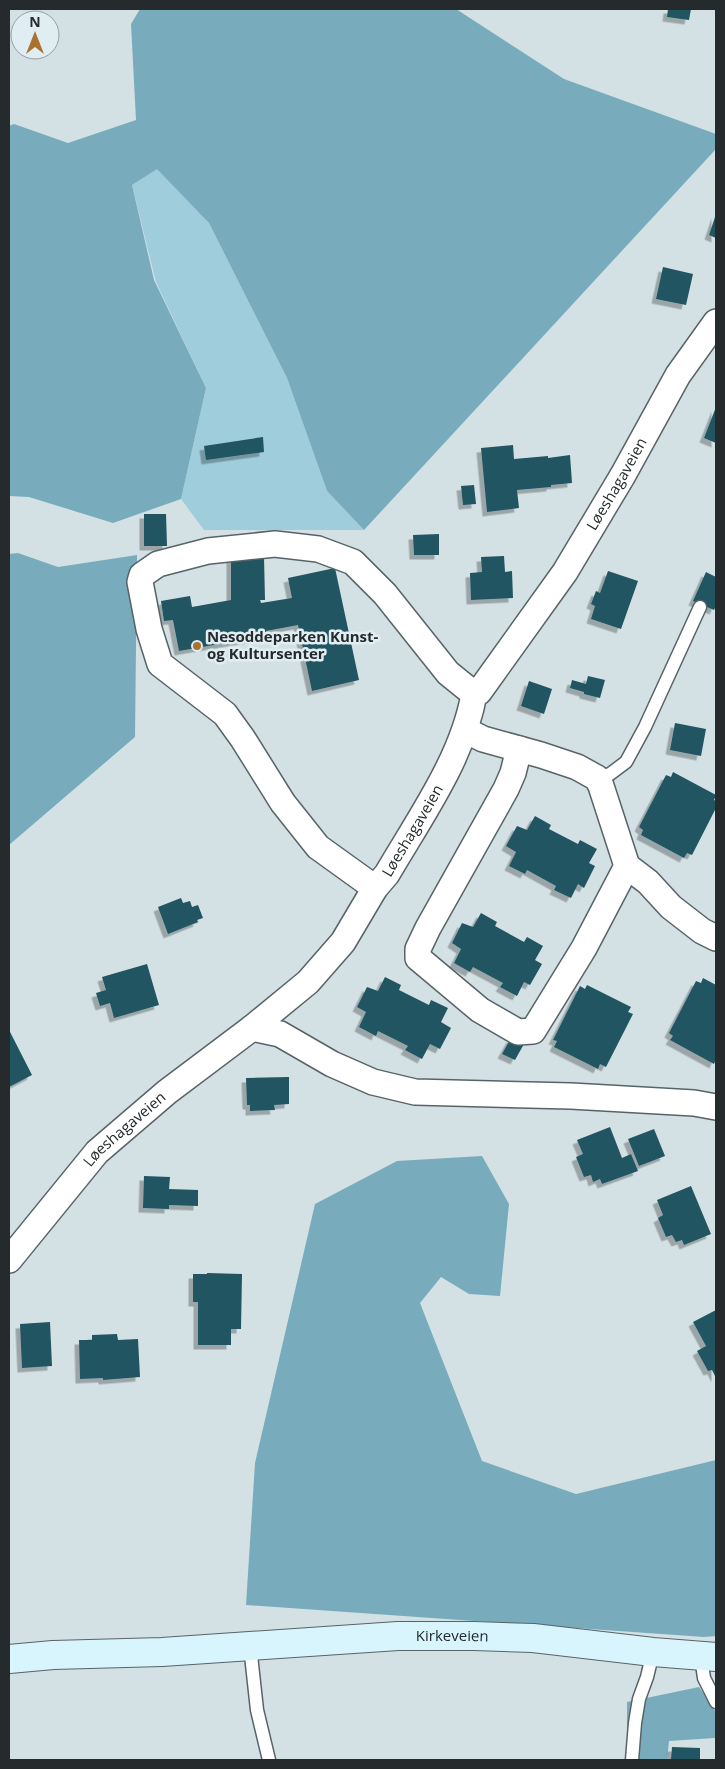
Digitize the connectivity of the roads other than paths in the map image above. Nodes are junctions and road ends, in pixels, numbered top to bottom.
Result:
1 (716, 322) edge
2 (700, 606) dead end
3 (474, 694) junction
4 (464, 730) junction
5 (519, 749) junction
6 (597, 778) junction
7 (627, 866) junction
8 (375, 888) junction
9 (716, 938) edge
10 (252, 1028) junction
11 (716, 1107) edge
12 (9, 1260) edge
13 (250, 1646) junction
14 (653, 1652) junction
15 (708, 1657) edge
16 (9, 1659) edge
17 (716, 1702) edge
18 (269, 1760) edge
19 (632, 1760) edge

1 - 3 street, Løeshagaveien
2 - 6 lane
3 - 4 street, Løeshagaveien
3 - 8 street
4 - 5 street
4 - 8 street, Løeshagaveien
5 - 6 street
5 - 7 street
6 - 7 street
7 - 9 street
8 - 10 street, Løeshagaveien
10 - 11 street
10 - 12 street, Løeshagaveien
13 - 14 main road, Kirkeveien
13 - 16 main road, Kirkeveien
13 - 18 lane
14 - 15 main road, Kirkeveien
14 - 19 lane
15 - 17 lane, Kirkeveien

